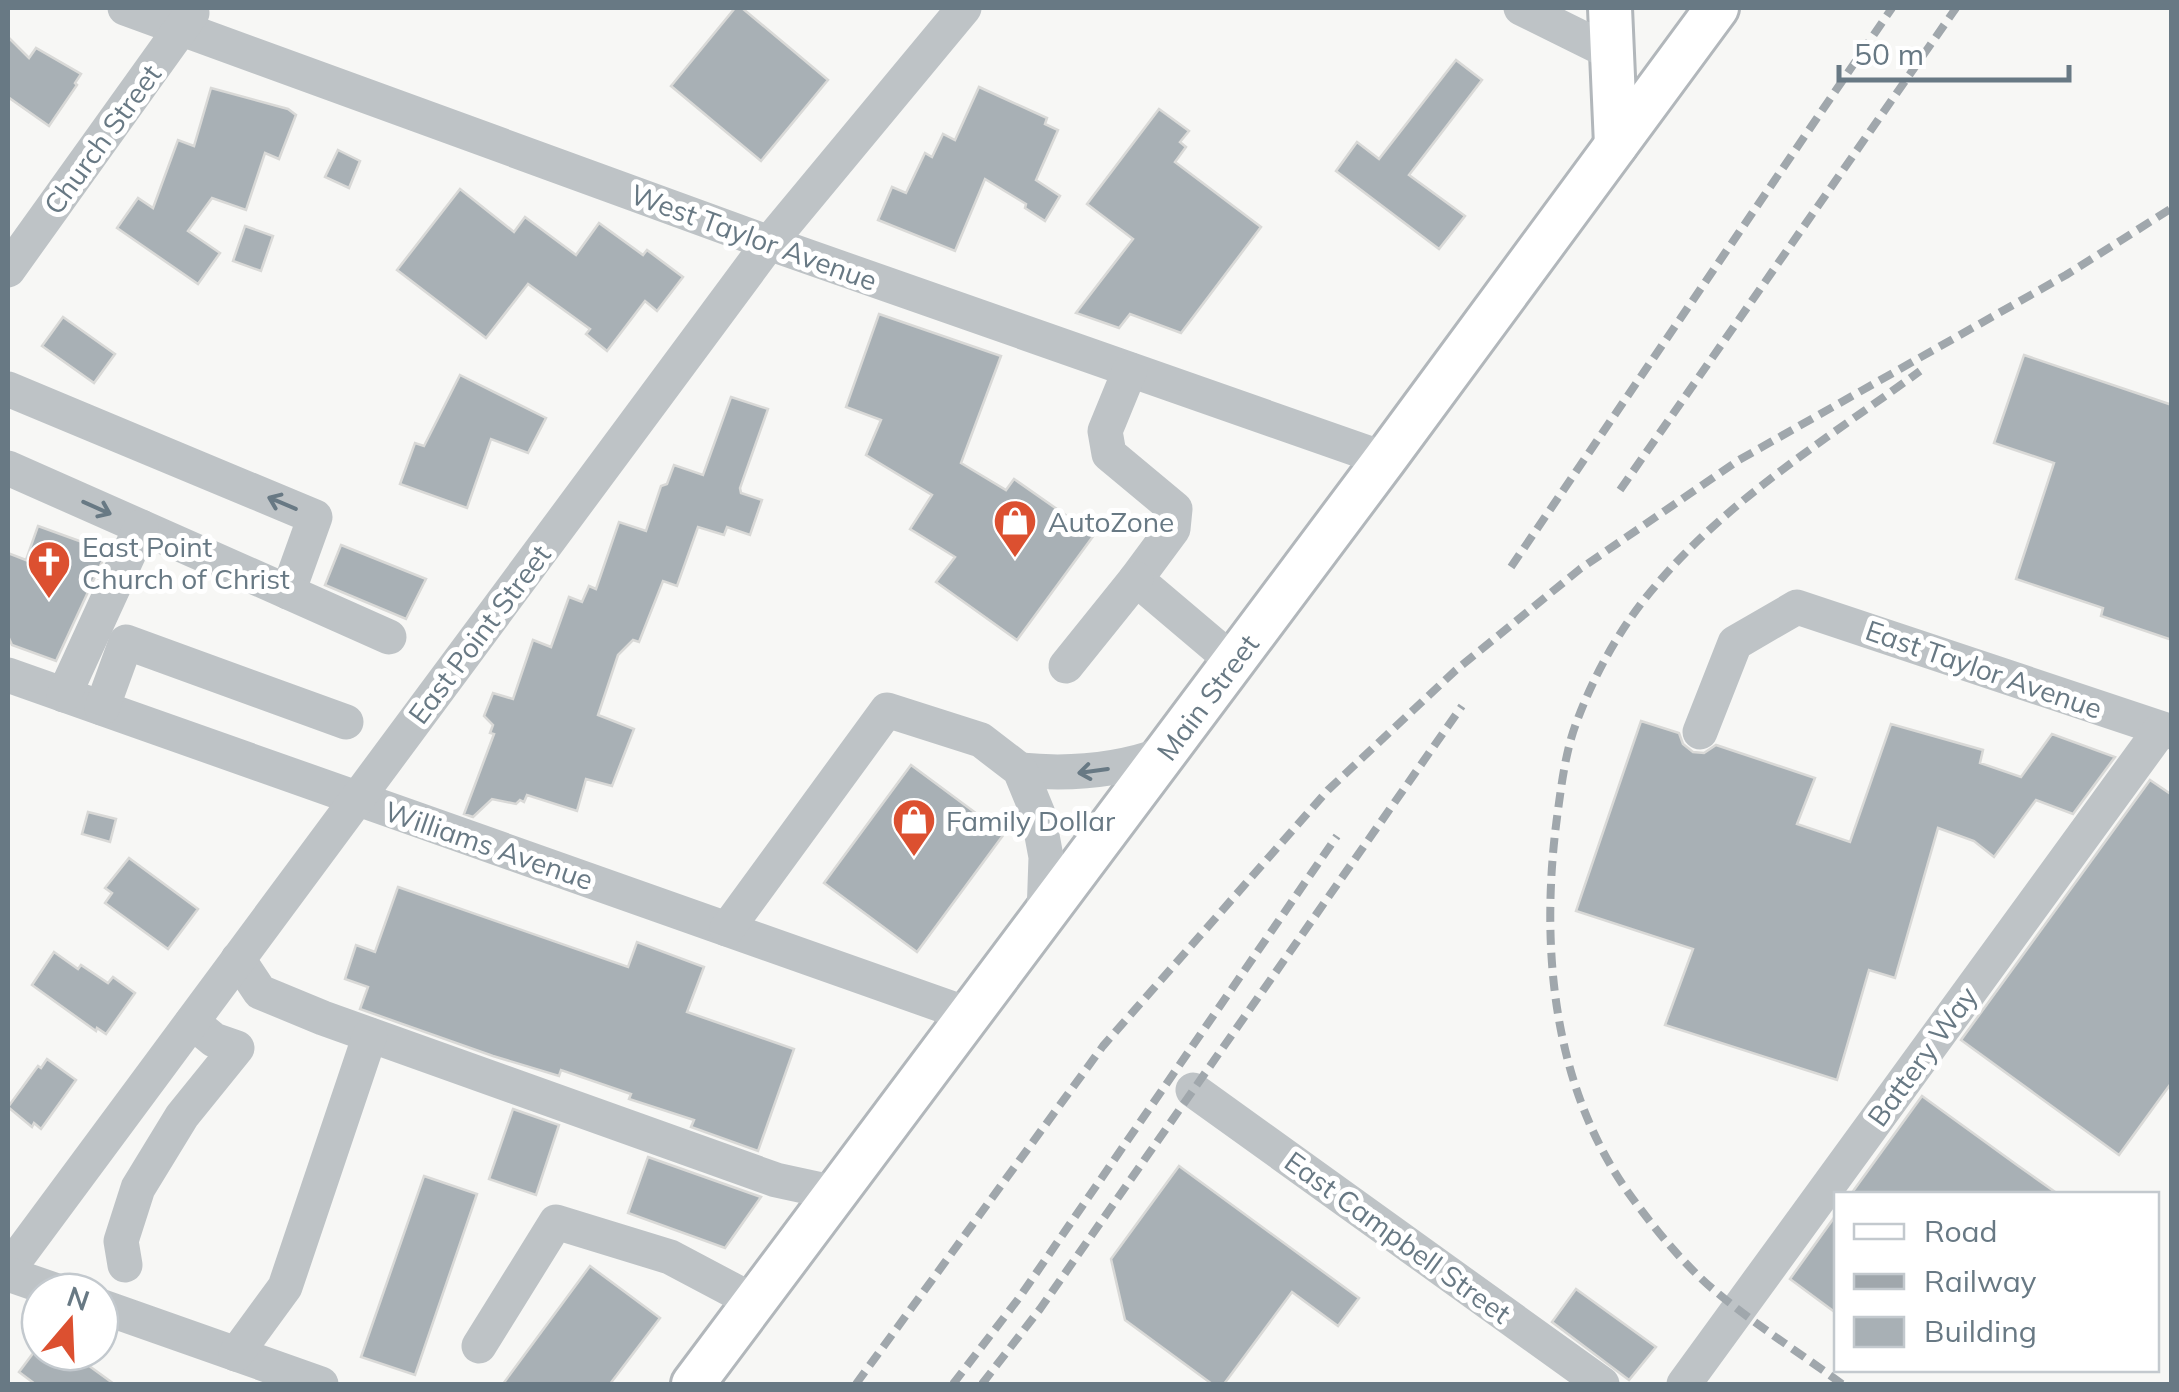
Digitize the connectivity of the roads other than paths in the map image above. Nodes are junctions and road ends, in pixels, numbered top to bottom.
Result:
1 (126, 8) edge
2 (964, 8) edge
3 (1521, 8) edge
4 (1610, 8) edge
5 (1718, 8) edge
6 (188, 18) edge
7 (1612, 53) junction
8 (1616, 145) junction
9 (769, 243) junction
10 (8, 270) edge
11 (1130, 370) junction
12 (8, 389) edge
13 (1385, 459) junction
14 (8, 468) edge
15 (141, 527) junction
16 (1136, 580) junction
17 (288, 592) junction
18 (389, 637) dead end
19 (1234, 662) junction
20 (1066, 666) dead end
21 (8, 675) edge
22 (64, 696) junction
23 (102, 708) junction
24 (346, 722) dead end
25 (2166, 730) edge
26 (1700, 732) dead end
27 (1164, 754) junction
28 (1020, 770) junction
29 (357, 798) junction
30 (1044, 915) junction
31 (727, 929) junction
32 (238, 959) junction
33 (970, 1015) junction
34 (192, 1022) junction
35 (370, 1035) junction
36 (1194, 1090) dead end
37 (138, 1095) junction
38 (182, 1116) junction
39 (88, 1161) junction
40 (138, 1188) junction
41 (836, 1193) junction
42 (125, 1265) dead end
43 (8, 1272) edge
44 (755, 1302) junction
45 (120, 1313) edge
46 (479, 1346) dead end
47 (236, 1354) junction
48 (321, 1384) edge
49 (693, 1384) edge
50 (1602, 1384) edge
51 (1684, 1384) edge

1 - 6 street, West Taylor Avenue
2 - 9 street, East Point Street
3 - 7 street
4 - 7 main road
5 - 8 main road, Main Street
6 - 9 street, West Taylor Avenue
6 - 10 street, Church Street
7 - 8 main road
8 - 13 main road, Main Street
9 - 11 street, West Taylor Avenue
9 - 29 street, East Point Street
11 - 13 street, West Taylor Avenue
11 - 16 street
17 -> 12 street
13 - 19 main road, Main Street
14 -> 15 street
15 - 17 street
15 - 22 street
16 - 19 street
16 - 20 street
17 - 18 street
19 - 27 main road, Main Street
21 - 22 street, Williams Avenue
22 - 23 street, Williams Avenue
23 - 24 street
23 - 29 street, Williams Avenue
25 - 26 street, East Taylor Avenue
25 - 51 street, Battery Way
27 -> 28 street
27 - 30 main road, Main Street
28 - 30 street
28 - 31 street
29 - 31 street, Williams Avenue
29 - 32 street, East Point Street
30 - 33 main road, Main Street
31 - 33 street, Williams Avenue
32 - 34 street, East Point Street
32 - 35 street
33 - 41 main road, Main Street
34 - 37 street, East Point Street
34 - 38 street
35 - 41 street
35 - 47 street
36 - 50 street, East Campbell Street
37 - 38 street
37 - 39 street, East Point Street
38 - 40 street
39 - 40 street
39 - 43 street, East Point Street
40 - 42 street
41 - 44 main road, Main Street
44 - 46 street
44 - 49 main road, Main Street
45 - 47 street
47 - 48 street

